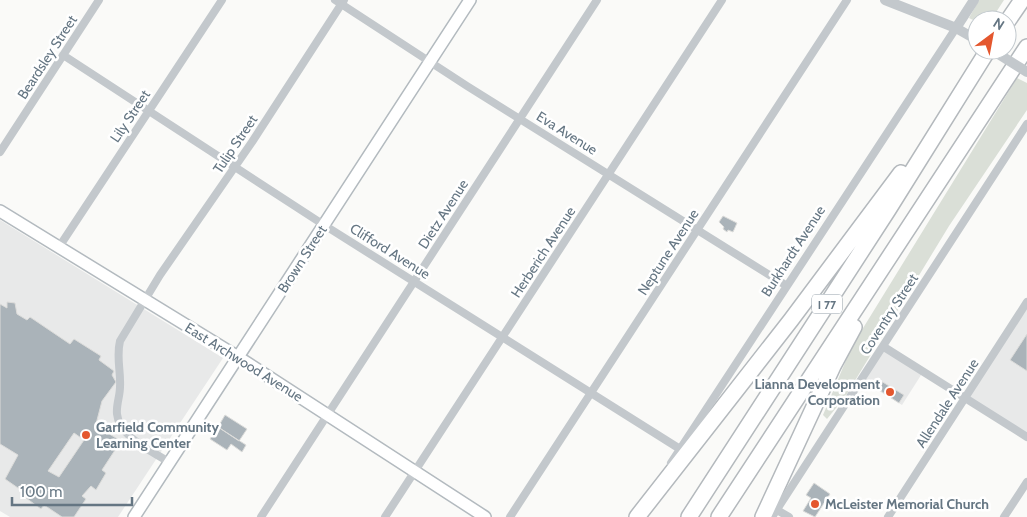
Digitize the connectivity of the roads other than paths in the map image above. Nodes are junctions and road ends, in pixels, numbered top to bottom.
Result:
1 (99, 0) edge
2 (222, 0) edge
3 (470, 0) edge
4 (597, 0) edge
5 (722, 0) edge
6 (848, 0) edge
7 (884, 0) edge
8 (974, 0) edge
9 (340, 1) edge
10 (959, 29) junction
11 (967, 34) edge
12 (1027, 47) edge
13 (64, 55) junction
14 (982, 60) edge
15 (1008, 60) edge
16 (430, 62) junction
17 (1027, 72) edge
18 (963, 90) junction
19 (150, 111) junction
20 (520, 119) junction
21 (1027, 124) edge
22 (0, 152) edge
23 (234, 167) junction
24 (610, 174) junction
25 (932, 193) junction
26 (0, 211) edge
27 (324, 225) junction
28 (698, 230) junction
29 (59, 247) junction
30 (414, 281) junction
31 (787, 286) junction
32 (144, 300) junction
33 (1027, 302) edge
34 (503, 337) junction
35 (884, 347) junction
36 (238, 357) junction
37 (591, 393) junction
38 (965, 398) junction
39 (327, 415) junction
40 (1027, 437) edge
41 (680, 449) junction
42 (169, 462) junction
43 (415, 472) junction
44 (1027, 482) edge
45 (774, 513) edge
46 (134, 517) edge
47 (261, 517) edge
48 (385, 517) edge
49 (485, 517) edge
50 (510, 517) edge
51 (637, 517) edge
52 (690, 517) edge
53 (719, 517) edge
54 (763, 517) edge
55 (789, 517) edge
56 (888, 517) edge
57 (1004, 517) edge

1 - 13 street, Beardsley Street
2 - 19 street, Lily Street
3 - 16 main road, Brown Street
4 - 20 street, Dietz Avenue
5 - 24 street, Herberich Avenue
6 - 28 street, Neptune Avenue
7 - 10 street
8 - 10 street, Burkhardt Avenue
9 - 16 street, Eva Avenue
9 - 23 street, Tulip Street
10 - 11 street
10 - 31 street, Burkhardt Avenue
12 - 25 highway, I 77
13 - 19 street, Clifford Avenue
13 - 22 street, Beardsley Street
14 - 18 highway, I 77
15 - 17 street, bridge
16 - 20 street, Eva Avenue
16 - 27 main road, Brown Street
18 - 51 highway
18 - 52 highway, I 77
19 - 23 street, Clifford Avenue
19 - 29 street, Lily Street
20 - 24 street, Eva Avenue
20 - 30 street, Dietz Avenue
21 - 35 street, Coventry Street
23 - 27 street, Clifford Avenue
23 - 32 street, Tulip Street
24 - 28 street, Eva Avenue
24 - 34 street, Herberich Avenue
25 - 53 highway, I 77
25 - 54 highway
26 - 29 main road, East Archwood Avenue
27 - 30 street, Clifford Avenue
27 - 36 main road, Brown Street
28 - 31 street, Eva Avenue
28 - 37 street, Neptune Avenue
29 - 32 main road, East Archwood Avenue
30 - 34 street, Clifford Avenue
30 - 39 street, Dietz Avenue
31 - 41 street, Burkhardt Avenue
32 - 36 main road, East Archwood Avenue
32 - 42 street, Tulip Street
33 - 38 street, Allendale Avenue
34 - 37 street, Clifford Avenue
34 - 43 street, Herberich Avenue
35 - 38 street
35 - 45 street, Coventry Street
36 - 39 main road, East Archwood Avenue
36 - 42 main road, Brown Street
37 - 41 street, Clifford Avenue
37 - 50 street, Neptune Avenue
38 - 40 street
38 - 56 street, Allendale Avenue
39 - 43 main road, East Archwood Avenue
39 - 47 street, Dietz Avenue
41 - 51 street, Burkhardt Avenue
42 - 46 main road, Brown Street
43 - 48 street, Herberich Avenue
43 - 49 main road, East Archwood Avenue
44 - 57 street
45 - 55 street

